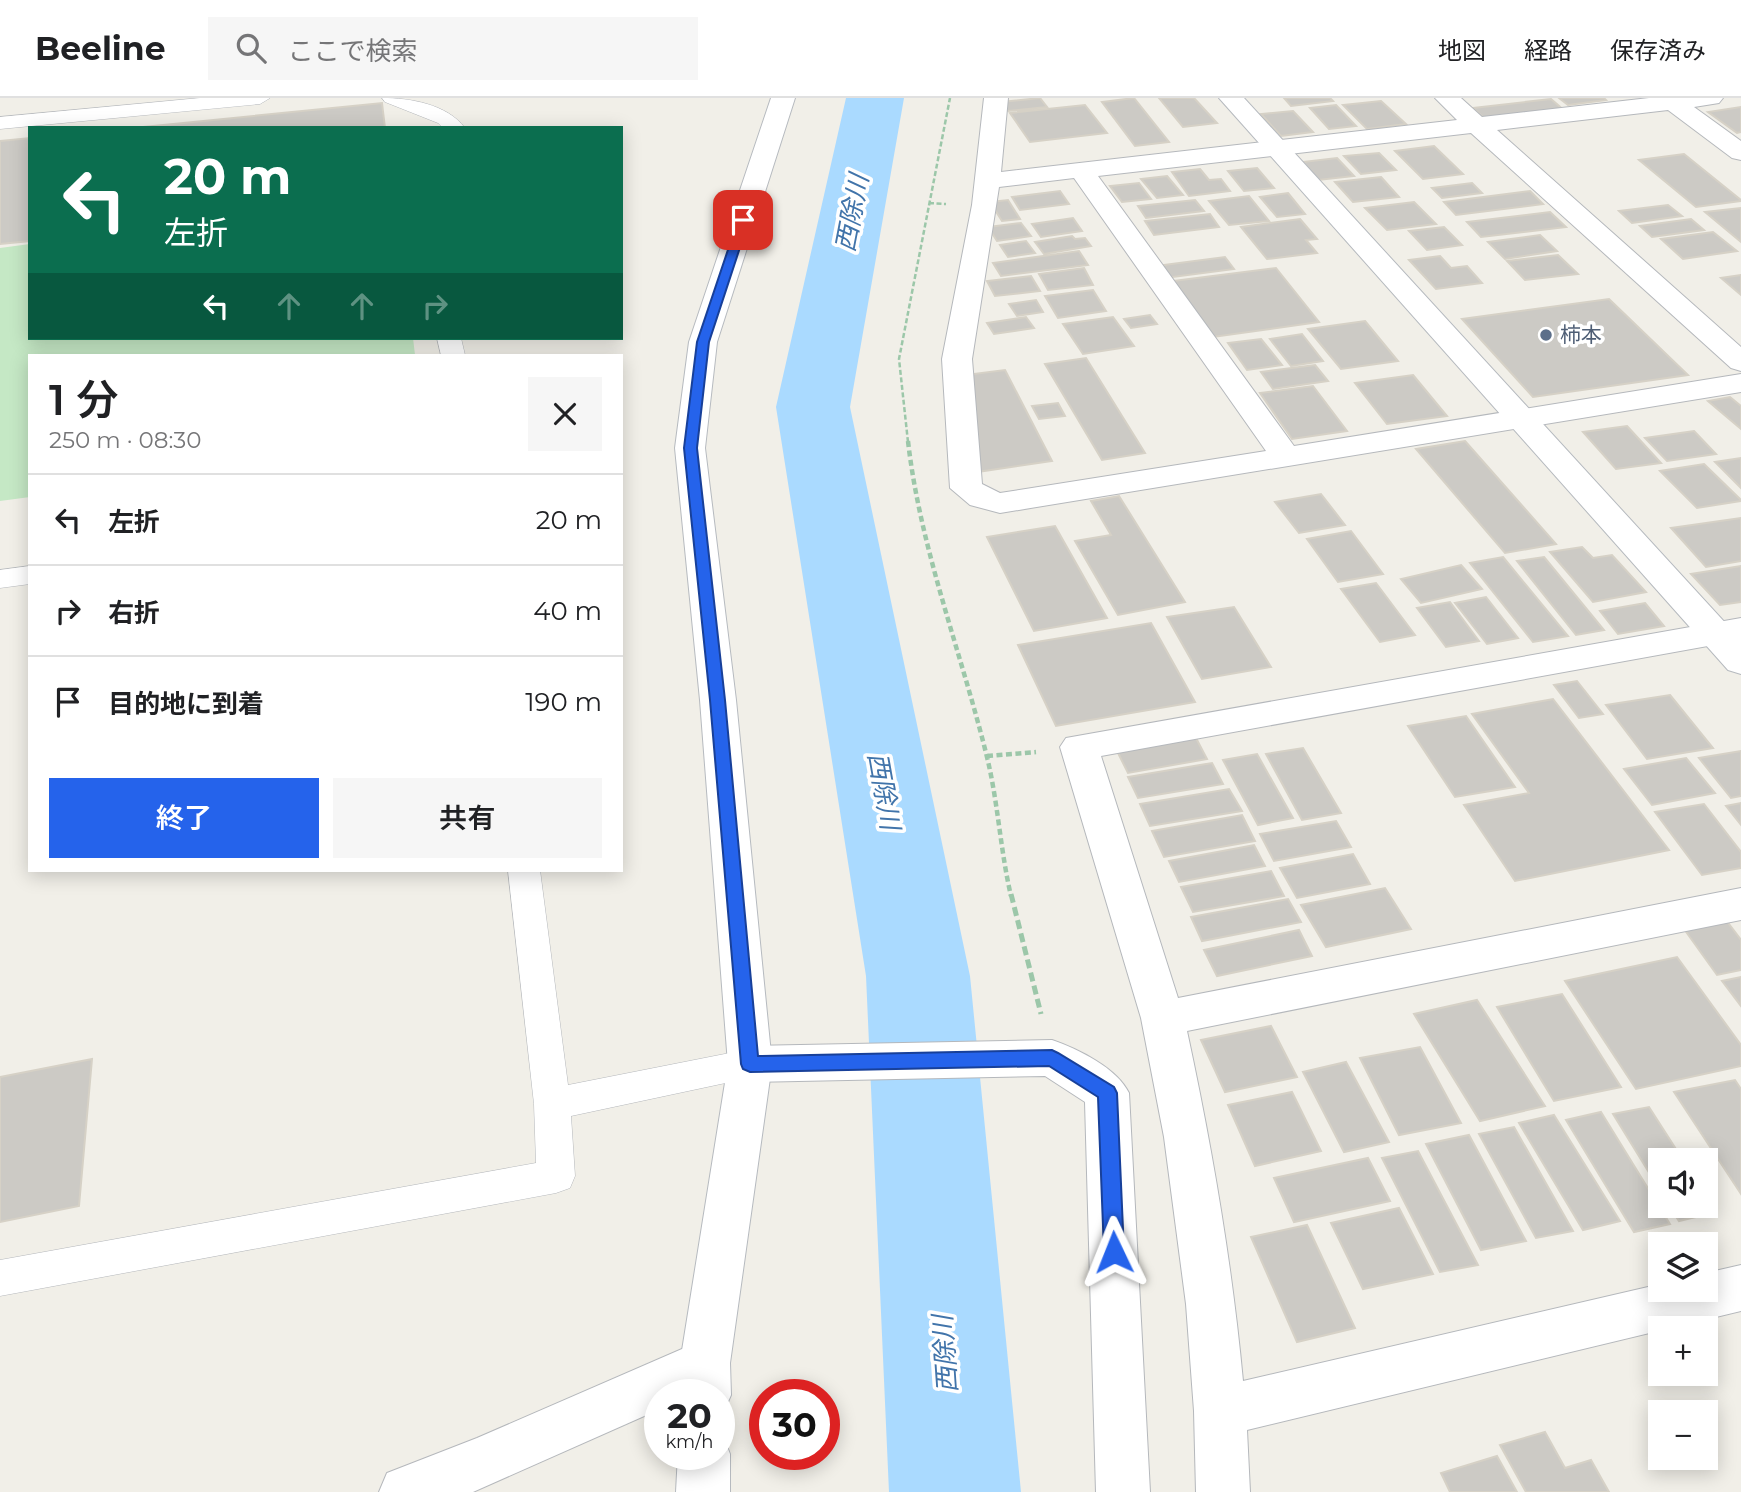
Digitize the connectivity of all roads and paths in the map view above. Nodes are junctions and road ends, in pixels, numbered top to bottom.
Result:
1 (260, 98) edge
2 (392, 98) edge
3 (783, 98) edge
4 (950, 98) edge
5 (996, 98) edge
6 (1231, 98) edge
7 (1447, 98) edge
8 (1711, 98) edge
9 (1670, 100) edge
10 (0, 123) edge
11 (1477, 125) junction
12 (453, 126) edge
13 (1276, 148) junction
14 (1741, 153) edge
15 (1081, 170) junction
16 (987, 181) junction
17 (1741, 362) edge
18 (1741, 383) edge
19 (1518, 418) junction
20 (1284, 454) junction
21 (28, 575) edge
22 (0, 579) edge
23 (1733, 642) edge
24 (524, 872) edge
25 (1741, 904) edge
26 (1163, 1018) junction
27 (1052, 1058) junction
28 (750, 1064) junction
29 (552, 1104) junction
30 (0, 1278) edge
31 (1741, 1289) edge
32 (705, 1379) edge
33 (644, 1402) edge
34 (1220, 1411) junction
35 (704, 1470) edge
36 (406, 1492) edge
37 (703, 1492) edge
38 (1123, 1492) edge
39 (1223, 1492) edge

1 - 10 lane
2 - 12 lane
3 - 28 street
4 - 27 path
5 - 16 street
6 - 13 street
7 - 11 street
8 - 9 street
9 - 11 street
9 - 14 street
11 - 13 street
11 - 17 street
13 - 15 street
13 - 19 street
15 - 16 street
15 - 20 street
16 - 20 street
18 - 19 street
19 - 20 street
19 - 23 street
21 - 22 lane
23 - 26 street
24 - 29 lane
25 - 26 street
26 - 34 street
27 - 28 street
27 - 38 street
28 - 29 lane
28 - 32 street
29 - 30 lane
31 - 34 street
33 - 36 street
34 - 39 street
35 - 37 street

